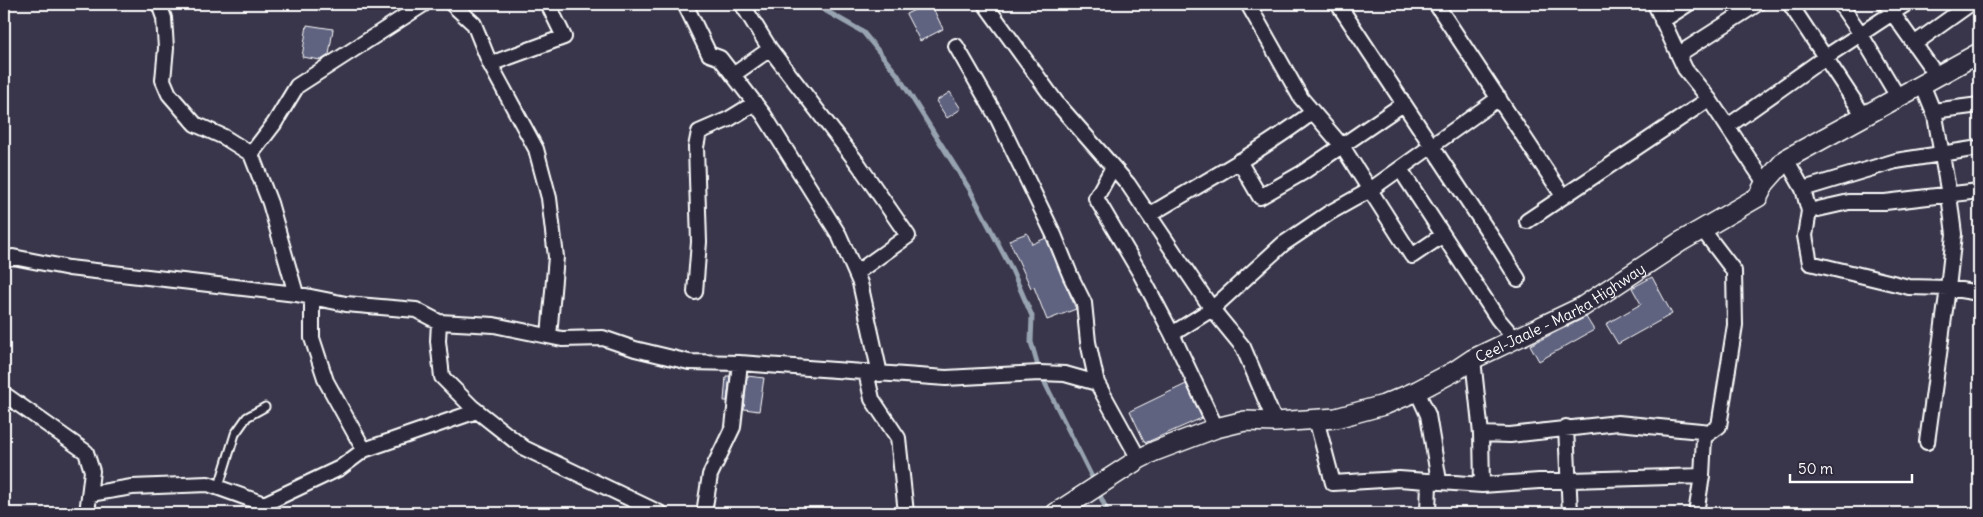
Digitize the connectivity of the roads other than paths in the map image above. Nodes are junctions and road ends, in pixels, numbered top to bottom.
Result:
1 (159, 4) edge
2 (424, 4) edge
3 (452, 4) edge
4 (548, 4) edge
5 (685, 4) edge
6 (742, 4) edge
7 (985, 4) edge
8 (1248, 4) edge
9 (1338, 4) edge
10 (1436, 4) edge
11 (1655, 4) edge
12 (1688, 4) edge
13 (1757, 4) edge
14 (1790, 4) edge
15 (1840, 4) edge
16 (1906, 4) edge
17 (1970, 4) edge
18 (1889, 9) edge
19 (1662, 20) junction
20 (1860, 33) junction
21 (1914, 44) junction
22 (956, 46) dead end
23 (770, 49) junction
24 (1679, 54) junction
25 (1979, 54) edge
26 (1824, 58) junction
27 (490, 64) junction
28 (733, 75) junction
29 (1930, 80) junction
30 (1898, 97) junction
31 (1498, 98) junction
32 (1709, 99) junction
33 (755, 103) junction
34 (1403, 104) junction
35 (1979, 105) edge
36 (1933, 111) junction
37 (1313, 112) junction
38 (1864, 116) junction
39 (1728, 126) junction
40 (1342, 146) junction
41 (1432, 146) junction
42 (1979, 148) edge
43 (1942, 153) junction
44 (251, 154) junction
45 (1786, 159) junction
46 (1240, 161) junction
47 (1113, 167) junction
48 (1400, 168) junction
49 (1765, 183) junction
50 (1803, 189) junction
51 (1370, 190) junction
52 (1979, 190) edge
53 (1949, 195) junction
54 (1563, 196) junction
55 (1808, 211) junction
56 (1149, 214) junction
57 (1527, 221) dead end
58 (1702, 229) junction
59 (1443, 235) junction
60 (4, 259) edge
61 (856, 273) junction
62 (1518, 279) dead end
63 (1948, 288) junction
64 (696, 292) dead end
65 (1979, 293) edge
66 (296, 294) junction
67 (312, 298) junction
68 (1212, 309) junction
69 (439, 322) junction
70 (1172, 334) junction
71 (549, 336) junction
72 (1514, 338) junction
73 (1473, 359) junction
74 (740, 362) junction
75 (873, 373) junction
76 (1097, 383) junction
77 (1417, 391) junction
78 (4, 394) edge
79 (265, 408) dead end
80 (476, 411) junction
81 (1316, 419) junction
82 (1276, 422) junction
83 (1216, 428) junction
84 (1566, 428) junction
85 (1711, 432) junction
86 (1481, 434) junction
87 (1927, 442) dead end
88 (364, 450) junction
89 (1139, 460) junction
90 (1702, 476) junction
91 (1434, 481) junction
92 (1568, 481) junction
93 (1482, 485) junction
94 (219, 486) junction
95 (90, 494) junction
96 (265, 508) edge
97 (87, 513) edge
98 (660, 513) edge
99 (704, 513) edge
100 (906, 513) edge
101 (1056, 513) edge
102 (1428, 513) edge
103 (1570, 513) edge
104 (1696, 513) edge

1 - 44 street
2 - 44 street
3 - 27 street
4 - 27 street
5 - 28 street
6 - 23 street
7 - 47 street
8 - 37 street
9 - 34 street
10 - 31 street
11 - 19 street
12 - 19 street
13 - 24 street
14 - 26 street
15 - 20 street
16 - 18 street
17 - 21 street
18 - 20 street
18 - 21 street
19 - 24 street
20 - 26 street
20 - 30 street
21 - 29 street
22 - 76 street
23 - 28 street
23 - 61 street
24 - 32 street
25 - 29 street, Ceel-Jaale - Marka Highway
26 - 38 street
26 - 39 street
27 - 71 street
28 - 33 street
29 - 30 street, Ceel-Jaale - Marka Highway
29 - 36 street
30 - 38 street, Ceel-Jaale - Marka Highway
31 - 41 street
31 - 54 street
32 - 39 street
32 - 54 street
33 - 61 street
33 - 64 street
34 - 40 street
34 - 41 street
35 - 36 street
36 - 43 street
37 - 40 street
37 - 46 street
38 - 45 street, Ceel-Jaale - Marka Highway
39 - 49 street
40 - 46 street
40 - 51 street
41 - 48 street
41 - 62 street
42 - 43 street
43 - 50 street
43 - 53 street
44 - 66 street
45 - 49 street, Ceel-Jaale - Marka Highway
45 - 50 street
46 - 56 street
47 - 56 street
47 - 70 street
48 - 51 street
48 - 59 street
49 - 58 street, Ceel-Jaale - Marka Highway
50 - 55 street
51 - 59 street
51 - 68 street
52 - 53 street
53 - 55 street
53 - 63 street
54 - 57 street
55 - 63 street
56 - 68 street
58 - 72 street, Ceel-Jaale - Marka Highway
58 - 85 street
59 - 72 street
60 - 66 street
61 - 75 street
63 - 65 street
63 - 87 street
66 - 67 street
67 - 69 street
67 - 88 street
68 - 70 street
68 - 82 street
69 - 71 street
69 - 80 street
70 - 83 street
71 - 74 street
72 - 73 street, Ceel-Jaale - Marka Highway
73 - 77 street, Ceel-Jaale - Marka Highway
73 - 86 street
74 - 75 street
74 - 99 street
75 - 76 street
75 - 100 street
76 - 89 street
77 - 81 street, Ceel-Jaale - Marka Highway
77 - 91 street
78 - 95 street
79 - 94 lane
80 - 88 street
80 - 98 street
81 - 82 street, Ceel-Jaale - Marka Highway
81 - 91 street
82 - 83 street, Ceel-Jaale - Marka Highway
83 - 89 street, Ceel-Jaale - Marka Highway
84 - 85 street
84 - 86 street
84 - 92 street
85 - 90 street
86 - 93 street
88 - 96 street
89 - 101 street, Ceel-Jaale - Marka Highway
90 - 92 street
90 - 104 street
91 - 93 street
91 - 102 street
92 - 93 street
92 - 103 street
94 - 95 street
94 - 96 street
95 - 97 street

